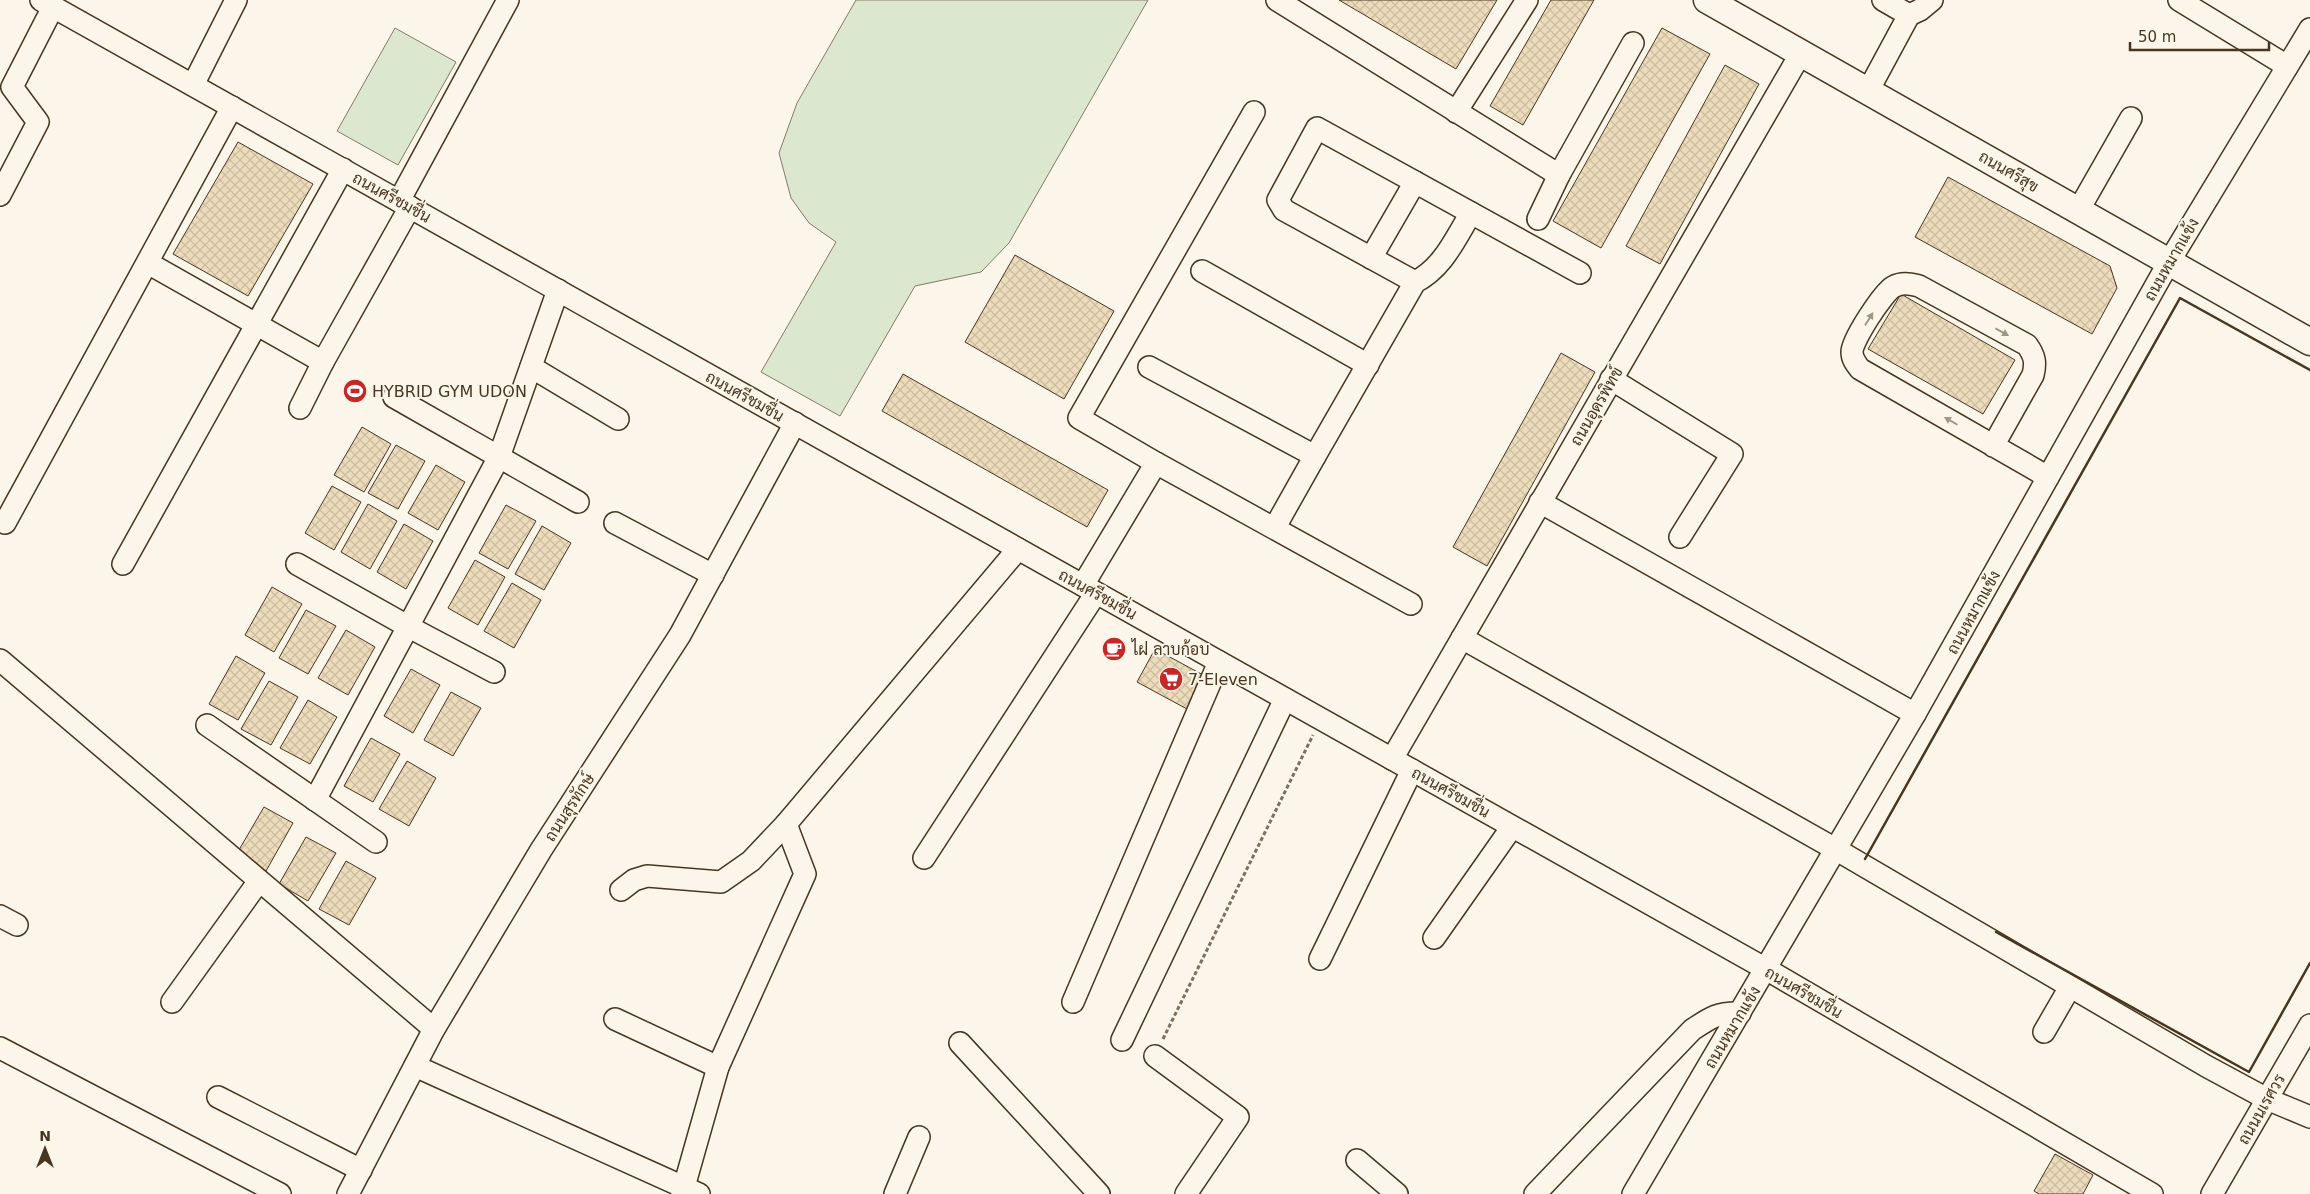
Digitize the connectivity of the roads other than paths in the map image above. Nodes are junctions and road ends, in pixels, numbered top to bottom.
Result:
1 (236, 0) edge
2 (508, 0) edge
3 (1277, 0) edge
4 (1527, 0) edge
5 (1883, 0) edge
6 (1932, 0) edge
7 (2179, 0) edge
8 (1712, 1) edge
9 (47, 3) edge
10 (1909, 15) junction
11 (2310, 30) edge
12 (1633, 43) dead end
13 (1801, 53) junction
14 (2287, 66) junction
15 (193, 85) junction
16 (6, 87) edge
17 (1868, 92) junction
18 (232, 107) junction
19 (1254, 112) dead end
20 (1456, 112) junction
21 (2130, 118) dead end
22 (343, 170) junction
23 (1559, 175) junction
24 (1415, 182) junction
25 (0, 195) edge
26 (404, 204) junction
27 (2078, 211) junction
28 (1470, 213) junction
29 (1538, 219) dead end
30 (1371, 258) junction
31 (2169, 262) junction
32 (148, 263) junction
33 (1202, 271) dead end
34 (1580, 273) dead end
35 (1415, 282) junction
36 (558, 290) junction
37 (258, 324) junction
38 (2310, 342) edge
39 (324, 362) junction
40 (1368, 365) junction
41 (531, 367) junction
42 (1150, 367) dead end
43 (1611, 379) junction
44 (394, 397) dead end
45 (300, 408) dead end
46 (618, 419) dead end
47 (794, 423) junction
48 (1994, 446) junction
49 (499, 456) junction
50 (1315, 456) junction
51 (1156, 463) junction
52 (2048, 477) junction
53 (578, 502) dead end
54 (1540, 502) junction
55 (5, 523) dead end
56 (615, 523) dead end
57 (1275, 528) junction
58 (1680, 537) dead end
59 (1018, 549) junction
60 (123, 564) dead end
61 (297, 564) dead end
62 (713, 575) junction
63 (1089, 589) junction
64 (1411, 604) dead end
65 (409, 627) junction
66 (1462, 638) junction
67 (0, 660) edge
68 (1219, 662) junction
69 (494, 672) dead end
70 (1285, 699) junction
71 (1915, 714) junction
72 (207, 725) dead end
73 (1392, 759) junction
74 (1412, 770) junction
75 (316, 800) junction
76 (786, 824) junction
77 (1512, 826) junction
78 (376, 842) dead end
79 (1837, 850) junction
80 (924, 858) dead end
81 (260, 881) junction
82 (621, 890) dead end
83 (1434, 938) dead end
84 (1320, 959) dead end
85 (1766, 969) junction
86 (2070, 988) junction
87 (172, 1002) dead end
88 (1073, 1002) dead end
89 (1740, 1013) junction
90 (615, 1019) dead end
91 (2310, 1025) edge
92 (434, 1029) junction
93 (2044, 1032) dead end
94 (1122, 1040) dead end
95 (960, 1043) dead end
96 (0, 1048) edge
97 (1155, 1056) road end
98 (415, 1066) junction
99 (718, 1067) junction
100 (218, 1097) dead end
101 (2267, 1099) junction
102 (2310, 1117) edge
103 (919, 1137) dead end
104 (1357, 1160) dead end
105 (361, 1170) junction
106 (688, 1192) edge
107 (280, 1194) edge
108 (348, 1194) edge
109 (895, 1194) edge
110 (1099, 1194) edge
111 (1186, 1194) edge
112 (1397, 1194) edge
113 (1535, 1194) edge
114 (1634, 1194) edge
115 (2152, 1194) edge
116 (2212, 1194) edge

1 - 15 street
2 - 26 street
3 - 20 street
4 - 20 street
5 - 10 street
6 - 10 street
7 - 14 street
8 - 13 main road, ถนนศรีสุข
9 - 15 street, ถนนศรีชมชื่น
9 - 16 street
10 - 17 street
11 - 14 street, ถนนหมากแข้ง
12 - 23 street
13 - 17 main road, ถนนศรีสุข
13 - 43 street, ถนนอุดรพิทข์
14 - 31 street, ถนนหมากแข้ง
15 - 18 street, ถนนศรีชมชื่น
16 - 25 street
17 - 27 main road, ถนนศรีสุข
18 - 22 street, ถนนศรีชมชื่น
18 - 32 street
19 - 51 street
20 - 23 street
21 - 27 street
22 - 26 street, ถนนศรีชมชื่น
22 - 37 street
23 - 29 street
24 - 28 street
24 - 30 street
24 - 30 street
26 - 36 street, ถนนศรีชมชื่น
26 - 39 street
27 - 31 main road, ถนนศรีสุข
28 - 34 street
28 - 35 street
30 - 35 street
31 - 38 main road, ถนนศรีสุข
31 - 52 street, ถนนหมากแข้ง
32 - 37 street
32 - 55 street
33 - 40 street
35 - 40 street
36 - 41 street
36 - 47 street, ถนนศรีชมชื่น
37 - 39 street
37 - 60 street
39 - 45 street
40 - 50 street
41 - 46 street
41 - 49 street
42 - 50 street
43 - 54 street, ถนนอุดรพิทข์
43 - 58 street
44 - 49 street
47 - 59 street, ถนนศรีชมชื่น
47 - 62 street, ถนนสุรทักษ์
48 -> 48 street
48 - 52 street
49 - 53 street
49 - 65 street
50 - 57 street
51 - 57 street
51 - 63 street
52 - 71 street, ถนนหมากแข้ง
54 - 66 street, ถนนอุดรพิทข์
54 - 71 street
56 - 62 street
57 - 64 street
59 - 63 street, ถนนศรีชมชื่น
59 - 76 street
61 - 65 street
62 - 92 street, ถนนสุรทักษ์
63 - 68 street, ถนนศรีชมชื่น
63 - 80 street
65 - 69 street
65 - 75 street
66 - 73 street, ถนนอุดรพิทข์
66 - 79 street
67 - 81 street
68 - 70 street, ถนนศรีชมชื่น
68 - 88 street
70 - 73 street, ถนนศรีชมชื่น
70 - 94 street
71 - 79 street, ถนนหมากแข้ง
72 - 75 street
73 - 74 street, ถนนศรีชมชื่น
74 - 77 street, ถนนศรีชมชื่น
74 - 84 street
75 - 78 street
76 - 82 street
76 - 99 street
77 - 83 street
77 - 85 street, ถนนศรีชมชื่น
79 - 85 street, ถนนหมากแข้ง
79 - 86 street
81 - 87 street
81 - 92 street
85 - 89 street, ถนนหมากแข้ง
85 - 115 street, ถนนศรีชมชื่น
86 - 93 street
86 - 101 street
89 - 113 street
89 - 114 street, ถนนหมากแข้ง
90 - 99 street
91 - 101 street, ถนนนเรศวร
92 - 98 street, ถนนสุรทักษ์
95 - 110 street
96 - 107 street
97 - 111 street
98 - 105 street, ถนนสุรทักษ์
98 - 106 street
99 - 106 street
100 - 105 street
101 - 102 street
101 - 116 street, ถนนนเรศวร
103 - 109 street
104 - 112 street
105 - 108 street, ถนนสุรทักษ์

